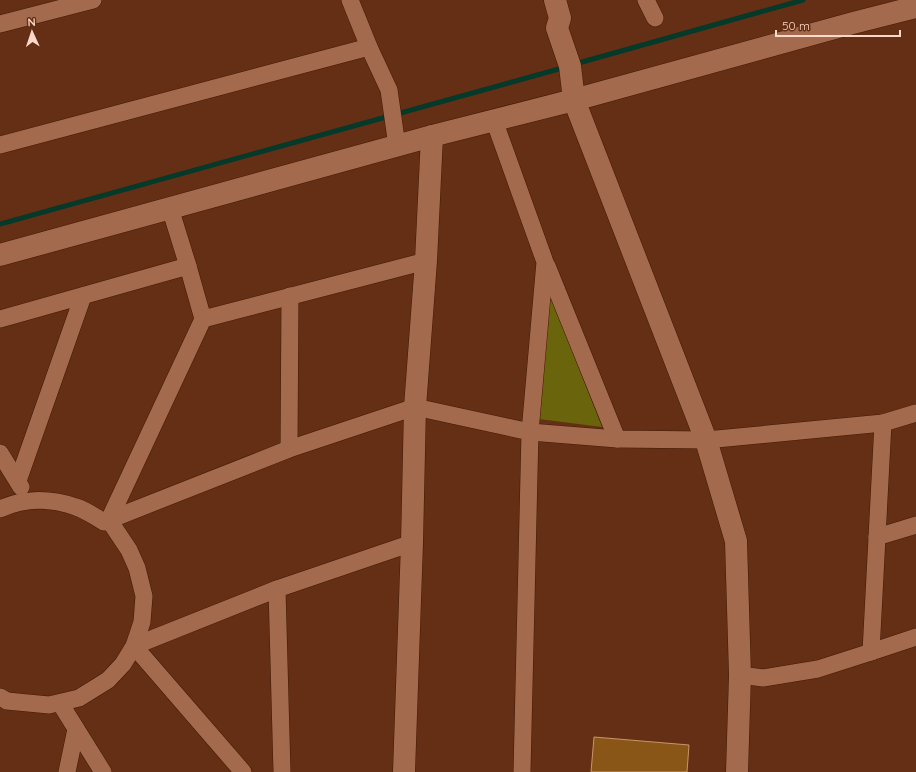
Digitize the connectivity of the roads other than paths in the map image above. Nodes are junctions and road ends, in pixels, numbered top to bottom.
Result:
1 (93, 0) edge
2 (350, 0) edge
3 (540, 0) edge
4 (555, 0) edge
5 (646, 0) edge
6 (916, 7) edge
7 (655, 18) dead end
8 (0, 24) edge
9 (557, 28) junction
10 (369, 47) junction
11 (574, 100) junction
12 (494, 120) junction
13 (432, 136) junction
14 (0, 145) edge
15 (397, 146) junction
16 (170, 208) junction
17 (0, 255) edge
18 (426, 260) junction
19 (545, 262) junction
20 (188, 266) junction
21 (83, 296) junction
22 (290, 296) junction
23 (0, 319) edge
24 (203, 319) junction
25 (415, 407) junction
26 (916, 413) edge
27 (883, 423) junction
28 (530, 432) junction
29 (617, 439) junction
30 (706, 440) junction
31 (289, 449) junction
32 (0, 453) edge
33 (18, 481) junction
34 (30, 501) junction
35 (0, 509) edge
36 (109, 520) junction
37 (916, 525) edge
38 (877, 537) junction
39 (412, 543) junction
40 (277, 589) junction
41 (916, 637) edge
42 (134, 646) junction
43 (871, 652) junction
44 (740, 675) junction
45 (0, 697) edge
46 (60, 703) junction
47 (76, 729) junction
48 (67, 772) edge
49 (103, 772) edge
50 (243, 772) edge
51 (282, 772) edge
52 (404, 772) edge
53 (522, 772) edge
54 (737, 772) edge

1 - 8 street
2 - 10 street
3 - 9 street
4 - 9 street
5 - 7 street
6 - 11 street
9 - 11 street
10 - 14 street
10 - 15 street
11 - 12 street
11 - 30 street
12 - 13 street
12 - 19 street
13 - 15 street
13 - 18 street
15 - 16 street
16 - 17 street
16 - 20 street
18 - 22 street
18 - 25 street
19 - 28 street
19 - 29 street
20 - 21 street
20 - 24 street
21 - 23 street
21 - 33 street
22 - 24 street
22 - 31 street
24 - 36 street
25 - 28 street
25 - 31 street
25 - 39 street
26 - 27 street
27 - 30 street
27 - 38 street
28 - 29 street
28 - 53 street
29 - 30 street
30 - 44 street
31 - 36 street
32 - 33 street
33 - 34 street
34 - 35 street
34 - 36 street
36 - 42 street
37 - 38 street
38 - 43 street
39 - 40 street
39 - 52 street
40 - 42 street
40 - 51 street
41 - 43 street
42 - 46 street
42 - 50 street
43 - 44 street
44 - 54 street
45 - 46 street
46 - 47 street
47 - 48 street
47 - 49 street

